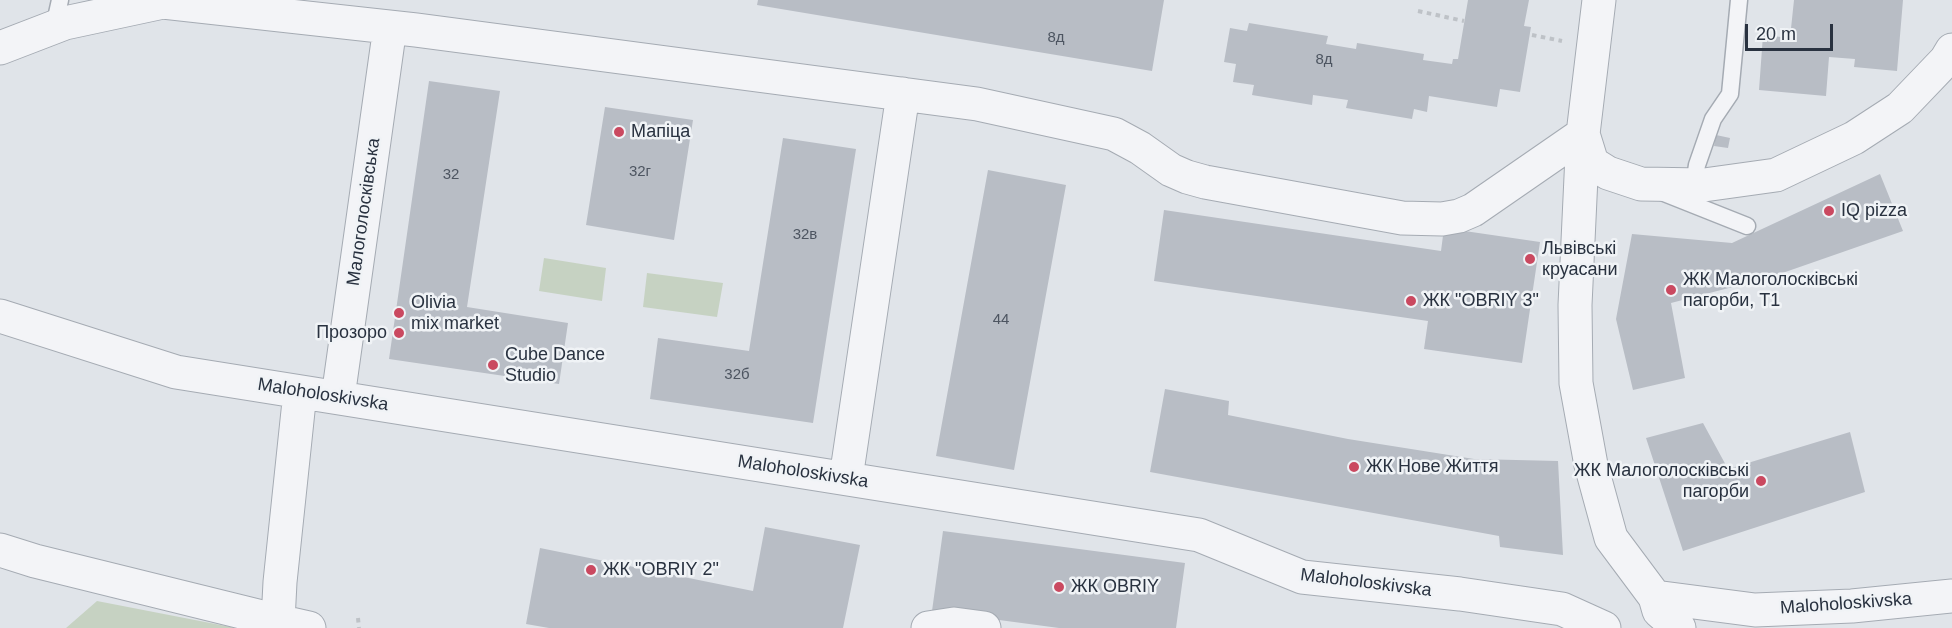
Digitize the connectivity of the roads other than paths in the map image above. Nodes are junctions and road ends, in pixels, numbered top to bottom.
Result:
1 (1599, 0) edge
2 (1738, 0) edge
3 (57, 14) edge
4 (390, 27) junction
5 (0, 48) edge
6 (1952, 50) edge
7 (903, 94) junction
8 (1583, 134) junction
9 (1641, 184) junction
10 (1694, 185) junction
11 (1747, 226) dead end
12 (0, 316) edge
13 (300, 392) junction
14 (338, 397) junction
15 (846, 478) junction
16 (0, 550) edge
17 (1952, 596) edge
18 (1655, 597) junction
19 (278, 621) junction
20 (309, 628) edge
21 (928, 628) edge
22 (984, 628) edge
23 (1604, 628) edge
24 (1679, 628) edge

1 - 8 street
2 - 10 lane
3 - 4 street
3 - 5 street
4 - 7 street
4 - 14 street, Малоголосківська
6 - 10 street
7 - 8 street
7 - 15 street
8 - 9 street
8 - 18 street
9 - 10 street
9 - 11 lane
12 - 13 street, Maloholoskivska
13 - 14 street, Maloholoskivska
13 - 19 street
14 - 15 street, Maloholoskivska
15 - 23 street, Maloholoskivska
16 - 19 street
17 - 18 street, Maloholoskivska
18 - 24 street
19 - 20 street
21 - 22 street

